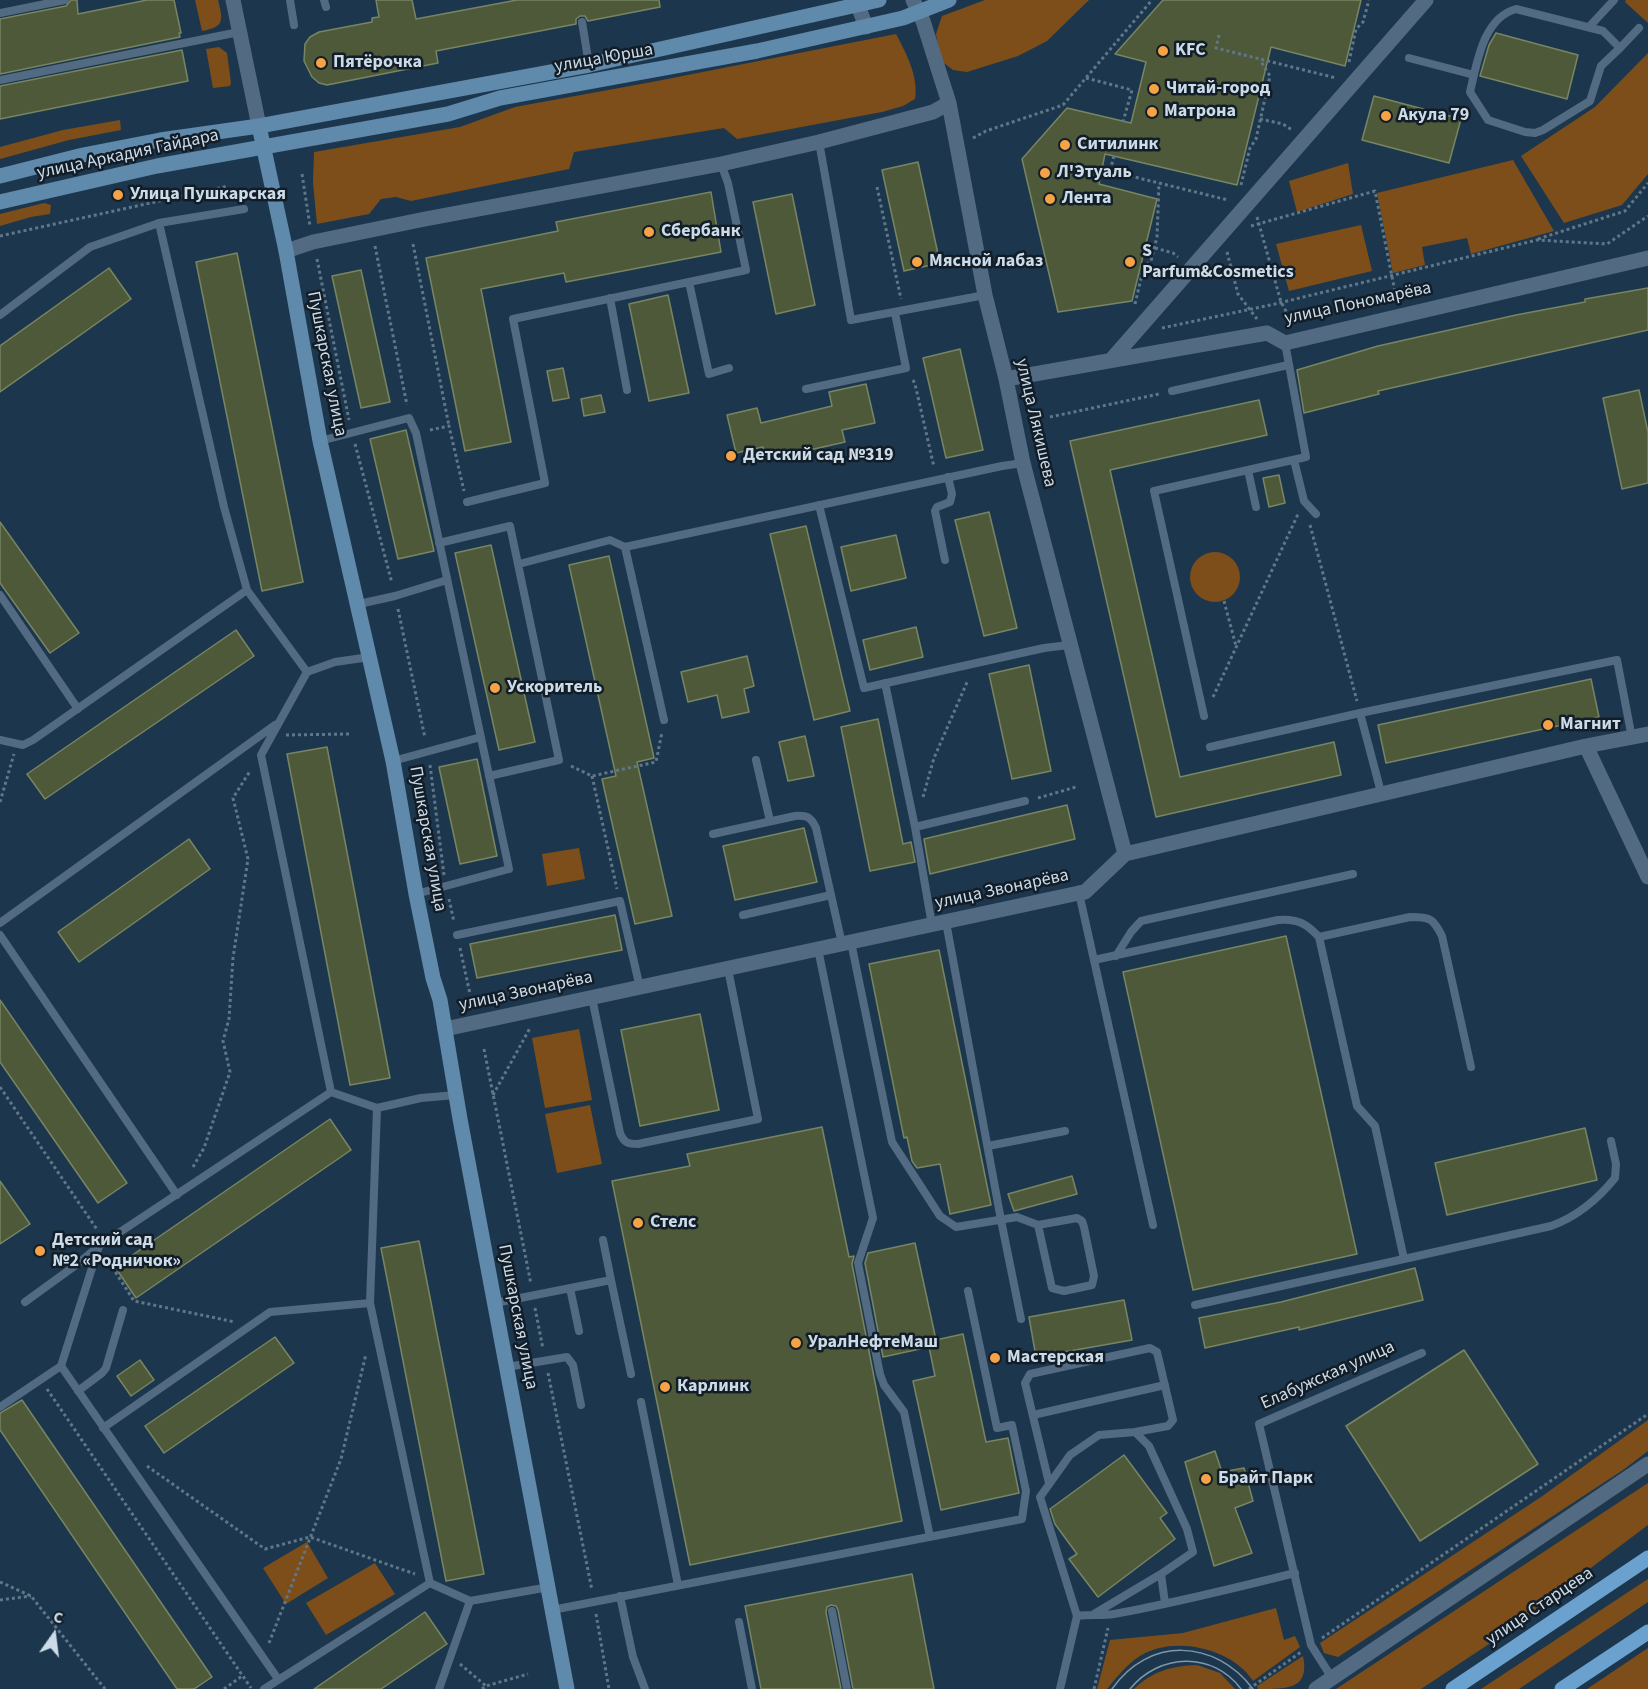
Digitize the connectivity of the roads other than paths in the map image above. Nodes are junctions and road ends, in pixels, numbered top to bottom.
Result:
1 (65, 0) edge
2 (233, 0) edge
3 (290, 0) edge
4 (879, 0) edge
5 (949, 0) edge
6 (1426, 0) edge
7 (1614, 0) edge
8 (857, 2) edge
9 (915, 6) edge
10 (0, 13) edge
11 (582, 22) dead end
12 (294, 25) dead end
13 (866, 27) junction
14 (1589, 27) junction
15 (1639, 28) dead end
16 (239, 32) junction
17 (1620, 48) junction
18 (1408, 58) dead end
19 (589, 64) junction
20 (1474, 75) junction
21 (0, 80) edge
22 (591, 81) junction
23 (949, 103) junction
24 (259, 126) junction
25 (819, 142) junction
26 (264, 147) junction
27 (721, 164) junction
28 (0, 176) edge
29 (0, 202) edge
30 (244, 209) dead end
31 (159, 224) junction
32 (286, 251) junction
33 (1648, 258) edge
34 (689, 282) junction
35 (985, 295) junction
36 (610, 298) junction
37 (899, 313) junction
38 (0, 315) edge
39 (1285, 343) junction
40 (1112, 359) junction
41 (1288, 365) junction
42 (729, 368) dead end
43 (1006, 379) junction
44 (806, 389) dead end
45 (627, 390) dead end
46 (1172, 391) road end
47 (321, 441) junction
48 (1294, 460) junction
49 (1023, 463) junction
50 (1248, 470) junction
51 (948, 477) junction
52 (467, 502) road end
53 (819, 505) junction
54 (1256, 507) dead end
55 (1316, 514) dead end
56 (439, 543) junction
57 (625, 547) junction
58 (945, 560) dead end
59 (519, 564) junction
60 (447, 580) junction
61 (247, 590) junction
62 (0, 595) edge
63 (359, 604) junction
64 (1069, 645) junction
65 (369, 657) junction
66 (307, 672) junction
67 (885, 683) junction
68 (78, 709) junction
69 (1360, 713) junction
70 (1204, 716) road end
71 (664, 720) road end
72 (278, 722) junction
73 (1648, 734) edge
74 (481, 737) junction
75 (1632, 738) junction
76 (0, 740) edge
77 (1586, 746) junction
78 (1210, 747) dead end
79 (756, 760) dead end
80 (393, 761) junction
81 (489, 776) junction
82 (1382, 796) junction
83 (1025, 801) road end
84 (770, 821) junction
85 (915, 827) junction
86 (713, 834) dead end
87 (1125, 855) junction
88 (1353, 874) dead end
89 (1648, 877) edge
90 (416, 894) junction
91 (1079, 894) junction
92 (831, 895) junction
93 (743, 915) dead end
94 (0, 922) edge
95 (939, 923) junction
96 (0, 935) edge
97 (457, 935) road end
98 (1319, 937) junction
99 (847, 943) junction
100 (818, 949) junction
101 (1116, 956) junction
102 (1094, 960) junction
103 (728, 969) junction
104 (640, 988) junction
105 (592, 998) junction
106 (445, 1029) junction
107 (1471, 1067) dead end
108 (331, 1092) junction
109 (456, 1095) junction
110 (377, 1108) junction
111 (1065, 1131) dead end
112 (1611, 1141) dead end
113 (988, 1146) junction
114 (177, 1194) junction
115 (1001, 1221) junction
116 (1038, 1225) junction
117 (1153, 1225) dead end
118 (603, 1240) dead end
119 (102, 1244) junction
120 (1404, 1259) junction
121 (611, 1280) junction
122 (570, 1288) junction
123 (968, 1291) dead end
124 (25, 1302) dead end
125 (370, 1303) junction
126 (495, 1303) junction
127 (1195, 1305) dead end
128 (123, 1310) dead end
129 (1022, 1318) dead end
130 (579, 1330) dead end
131 (1422, 1353) dead end
132 (62, 1366) junction
133 (507, 1367) junction
134 (631, 1374) dead end
135 (1165, 1385) junction
136 (78, 1391) junction
137 (641, 1402) dead end
138 (581, 1405) dead end
139 (0, 1407) edge
140 (1033, 1415) junction
141 (103, 1428) junction
142 (1135, 1432) junction
143 (1648, 1464) edge
144 (1049, 1483) junction
145 (930, 1537) junction
146 (1648, 1558) edge
147 (1295, 1573) junction
148 (1161, 1574) junction
149 (429, 1581) junction
150 (678, 1585) junction
151 (549, 1587) junction
152 (620, 1596) junction
153 (470, 1601) junction
154 (1165, 1603) junction
155 (552, 1610) junction
156 (832, 1611) dead end
157 (1094, 1614) junction
158 (1077, 1616) junction
159 (739, 1622) dead end
160 (1648, 1632) edge
161 (1332, 1678) junction
162 (278, 1679) junction
163 (264, 1689) edge
164 (439, 1689) edge
165 (567, 1689) edge
166 (645, 1689) edge
167 (752, 1689) edge
168 (847, 1689) edge
169 (1060, 1689) edge
170 (1316, 1689) edge
171 (1453, 1689) edge
172 (1562, 1689) edge

1 - 10 lane
2 - 16 street, Пушкарская улица
3 - 12 lane
4 - 8 main road, улица Юрша
5 - 9 main road, улица Юрша
6 - 40 street
7 - 14 lane
8 - 13 street
8 - 19 main road, улица Юрша
9 - 13 main road, улица Юрша
9 - 23 street, улица Лякишева
11 - 19 lane
13 - 22 main road, улица Юрша
14 - 17 lane
14 - 20 lane
15 - 17 lane
16 - 21 lane
16 - 24 street, Пушкарская улица
17 - 20 lane
18 - 20 lane
19 - 22 main road
19 - 24 main road, улица Юрша
22 - 26 main road, улица Юрша
23 - 25 street
23 - 35 street, улица Лякишева
24 - 26 main road, Пушкарская улица
24 - 28 main road, улица Аркадия Гайдара
25 - 27 street
25 - 37 lane
26 - 29 main road, улица Аркадия Гайдара
26 - 32 main road, Пушкарская улица
27 - 32 street
27 - 34 lane
30 - 31 lane
31 - 38 lane
31 - 61 lane
32 - 47 main road, Пушкарская улица
33 - 39 street, улица Пономарёва
34 - 36 lane
34 - 42 lane
35 - 37 lane
35 - 43 street, улица Лякишева
36 - 45 lane
36 - 52 lane
37 - 44 lane
39 - 40 street, улица Пономарёва
39 - 41 lane
40 - 43 street, улица Пономарёва
41 - 46 lane
41 - 48 lane
43 - 49 street, улица Лякишева
47 - 56 lane
47 - 63 main road, Пушкарская улица
48 - 50 lane
48 - 55 lane
49 - 51 lane
49 - 64 street, улица Лякишева
50 - 54 lane
50 - 70 lane
51 - 53 lane
51 - 58 lane
53 - 57 lane
53 - 67 lane
56 - 59 lane
56 - 60 lane
57 - 59 lane
57 - 71 lane
59 - 81 lane
60 - 63 lane
60 - 74 lane
61 - 66 lane
61 - 68 lane
62 - 68 lane
63 - 65 main road, Пушкарская улица
64 - 67 lane
64 - 87 street, улица Лякишева
65 - 66 lane
65 - 80 main road, Пушкарская улица
66 - 72 lane
67 - 85 lane
68 - 76 lane
69 - 75 lane
69 - 78 lane
69 - 82 lane
72 - 94 lane
72 - 108 lane
73 - 75 street, улица Звонарёва
74 - 80 lane
74 - 81 lane
75 - 77 street, улица Звонарёва
77 - 82 street, улица Звонарёва
77 - 89 street
79 - 84 lane
80 - 90 main road, Пушкарская улица
81 - 90 lane
82 - 87 street, улица Звонарёва
83 - 85 lane
84 - 86 lane
84 - 92 lane
85 - 95 lane
87 - 91 street, улица Звонарёва
88 - 101 lane
90 - 106 main road, Пушкарская улица
91 - 95 street, улица Звонарёва
91 - 102 lane
92 - 93 lane
92 - 99 lane
95 - 99 street, улица Звонарёва
95 - 113 lane
96 - 114 lane
97 - 104 lane
98 - 101 lane
98 - 107 lane
98 - 120 lane
99 - 100 street, улица Звонарёва
99 - 115 lane
100 - 103 street, улица Звонарёва
100 - 145 lane
101 - 102 lane
102 - 117 lane
103 - 104 street, улица Звонарёва
103 - 105 lane
104 - 105 street, улица Звонарёва
105 - 106 street, улица Звонарёва
106 - 109 main road, Пушкарская улица
108 - 110 lane
108 - 114 lane
109 - 110 lane
109 - 126 main road, Пушкарская улица
110 - 125 lane
111 - 113 lane
112 - 120 lane
113 - 115 lane
114 - 119 lane
115 - 116 lane
115 - 129 lane
116 - 116 lane
118 - 121 lane
119 - 124 lane
119 - 132 lane
120 - 127 lane
121 - 122 lane
121 - 134 lane
122 - 126 lane
122 - 130 lane
123 - 145 lane
125 - 141 lane
125 - 149 lane
126 - 133 main road, Пушкарская улица
128 - 136 lane
131 - 147 lane, Елабужская улица
132 - 136 lane
132 - 139 lane
133 - 138 lane
133 - 151 main road, Пушкарская улица
135 - 140 lane
135 - 140 lane
135 - 142 lane
136 - 141 lane
137 - 150 lane
140 - 144 lane
141 - 162 lane
142 - 144 lane
142 - 148 lane
143 - 161 street
144 - 158 lane
145 - 150 lane
146 - 171 main road, улица Старцева
147 - 154 lane
147 - 161 lane, Елабужская улица
148 - 154 lane
148 - 157 lane
149 - 153 lane
149 - 162 lane
150 - 152 lane
151 - 153 lane
151 - 155 main road, Пушкарская улица
152 - 155 lane
152 - 166 lane
153 - 164 lane
154 - 157 lane
155 - 165 main road, Пушкарская улица
156 - 168 lane
157 - 158 lane
158 - 169 lane
159 - 167 lane
160 - 172 main road
161 - 170 street
162 - 163 lane

